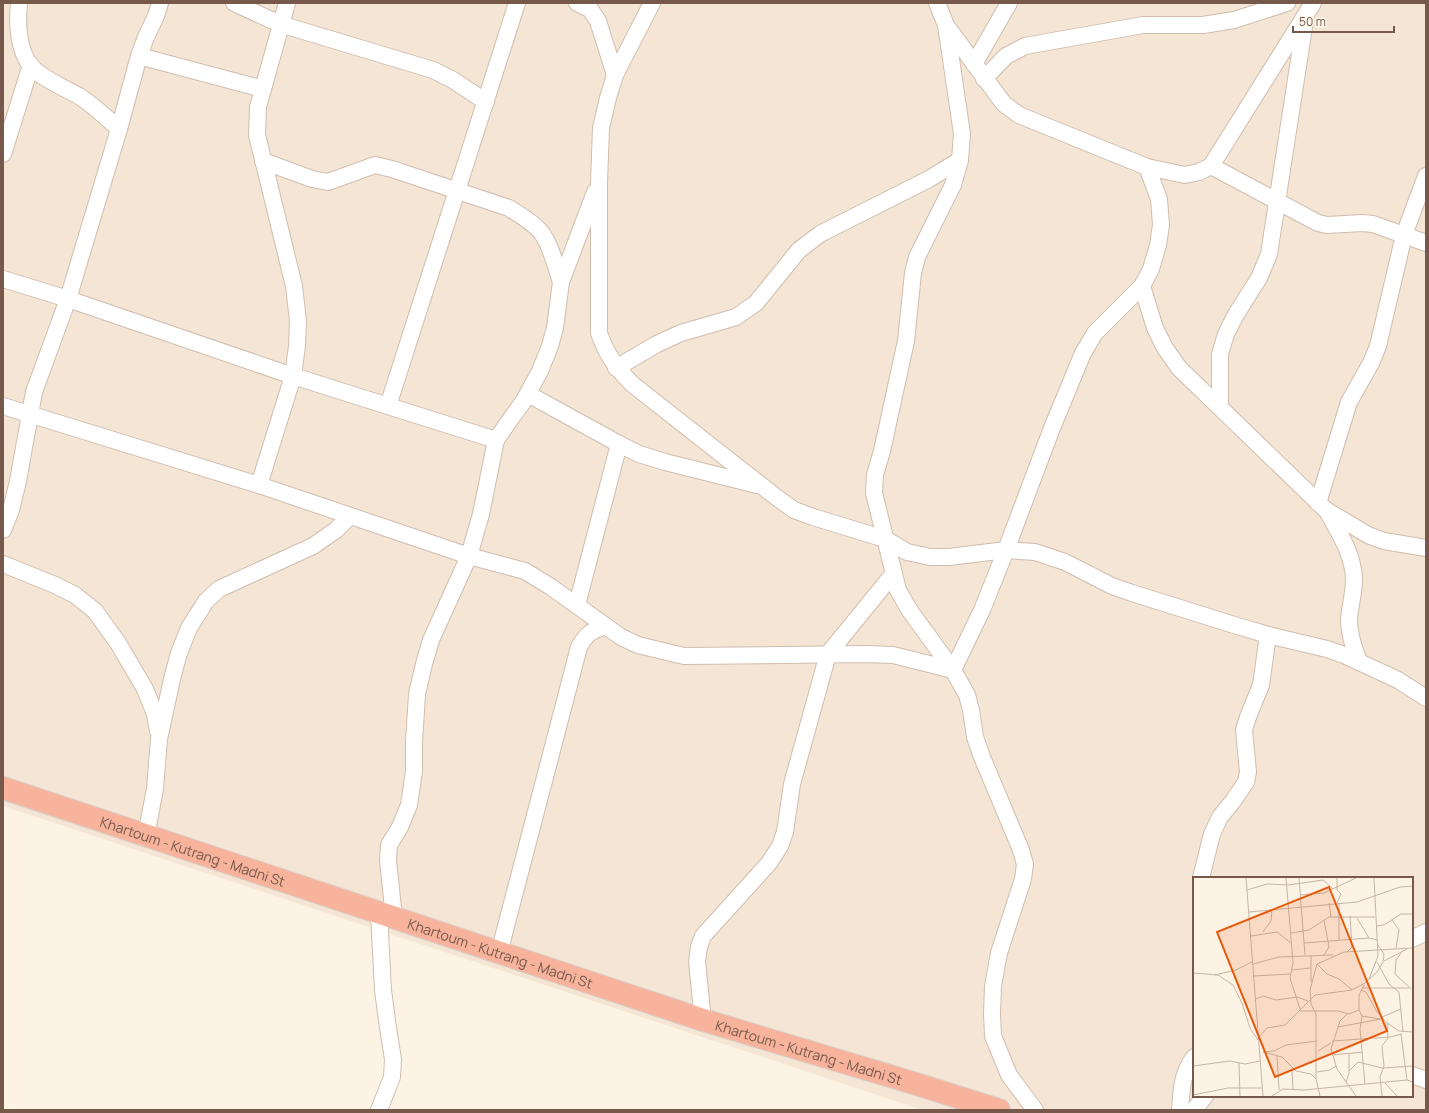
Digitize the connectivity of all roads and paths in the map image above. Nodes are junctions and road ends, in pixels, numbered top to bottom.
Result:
1 (19, 3) edge
2 (160, 3) edge
3 (234, 3) edge
4 (287, 3) edge
5 (518, 3) edge
6 (577, 3) edge
7 (652, 3) edge
8 (937, 3) edge
9 (1008, 3) edge
10 (1288, 3) edge
11 (1310, 8) edge
12 (280, 24) junction
13 (946, 25) junction
14 (139, 56) junction
15 (974, 64) junction
16 (31, 65) junction
17 (615, 75) junction
18 (984, 78) junction
19 (263, 89) junction
20 (486, 102) junction
21 (119, 129) junction
22 (3, 154) edge
23 (960, 160) junction
24 (263, 161) junction
25 (1211, 166) junction
26 (1147, 167) junction
27 (1426, 176) edge
28 (599, 184) junction
29 (457, 191) junction
30 (1278, 202) junction
31 (1404, 235) junction
32 (1426, 243) edge
33 (3, 279) edge
34 (561, 282) junction
35 (1142, 286) junction
36 (68, 299) junction
37 (616, 368) junction
38 (293, 376) junction
39 (528, 394) junction
40 (3, 406) edge
41 (388, 406) junction
42 (1220, 408) junction
43 (29, 415) junction
44 (496, 440) junction
45 (619, 444) junction
46 (259, 485) junction
47 (764, 487) junction
48 (1322, 506) junction
49 (350, 516) junction
50 (3, 530) edge
51 (886, 540) junction
52 (1426, 548) edge
53 (1006, 550) junction
54 (469, 556) junction
55 (3, 564) edge
56 (894, 573) junction
57 (577, 605) junction
58 (606, 626) junction
59 (1268, 635) junction
60 (828, 654) junction
61 (1359, 662) junction
62 (953, 670) junction
63 (1426, 698) edge
64 (159, 739) junction
65 (3, 788) edge
66 (146, 836) junction
67 (1201, 877) edge
68 (387, 915) junction
69 (499, 953) junction
70 (703, 1020) junction
71 (1193, 1058) edge
72 (1413, 1075) edge
73 (1426, 1080) edge
74 (1204, 1097) edge
75 (379, 1110) edge
76 (999, 1110) edge
77 (1035, 1110) edge
78 (1180, 1110) edge
79 (1194, 1110) edge

1 - 16 street
2 - 14 street
3 - 12 street
4 - 12 street
5 - 20 street
6 - 17 street
7 - 17 street
8 - 13 street
9 - 15 street
10 - 18 street
11 - 25 street
11 - 30 street
12 - 19 street
12 - 20 street
13 - 15 street
13 - 23 street
14 - 19 street
14 - 21 street
15 - 18 street
16 - 21 street
16 - 22 street
17 - 28 street
18 - 26 street
19 - 24 street
20 - 29 street
21 - 36 street
23 - 37 street
23 - 51 street
24 - 29 street
24 - 38 street
25 - 26 street
25 - 30 street
26 - 35 street
27 - 31 street
28 - 34 street
28 - 37 street
29 - 34 street
29 - 41 street
30 - 31 street
30 - 42 street
31 - 32 street
31 - 48 street
33 - 36 street
34 - 39 street
35 - 42 street
35 - 53 street
36 - 38 street
36 - 43 street
37 - 47 street
38 - 41 street
38 - 46 street
39 - 44 street
39 - 45 street
40 - 43 street
41 - 44 street
42 - 48 street
43 - 46 street
43 - 50 street
44 - 54 street
45 - 47 street
45 - 57 street
46 - 49 street
47 - 51 street
48 - 52 street
48 - 61 street
49 - 54 street
49 - 64 street
51 - 53 street
51 - 56 street
53 - 59 street
53 - 62 street
54 - 57 street
54 - 68 street
55 - 64 street
56 - 60 street
56 - 62 street
57 - 58 street
58 - 60 street
58 - 69 street
59 - 61 street
59 - 67 street
60 - 62 street
60 - 70 street
61 - 63 street
62 - 77 street
64 - 66 street
65 - 66 highway, Khartoum - Kutrang - Madni St
66 - 68 highway, Khartoum - Kutrang - Madni St
68 - 69 highway, Khartoum - Kutrang - Madni St
68 - 75 street
69 - 70 highway, Khartoum - Kutrang - Madni St
70 - 76 highway, Khartoum - Kutrang - Madni St
71 - 78 street
72 - 73 street
74 - 79 street

